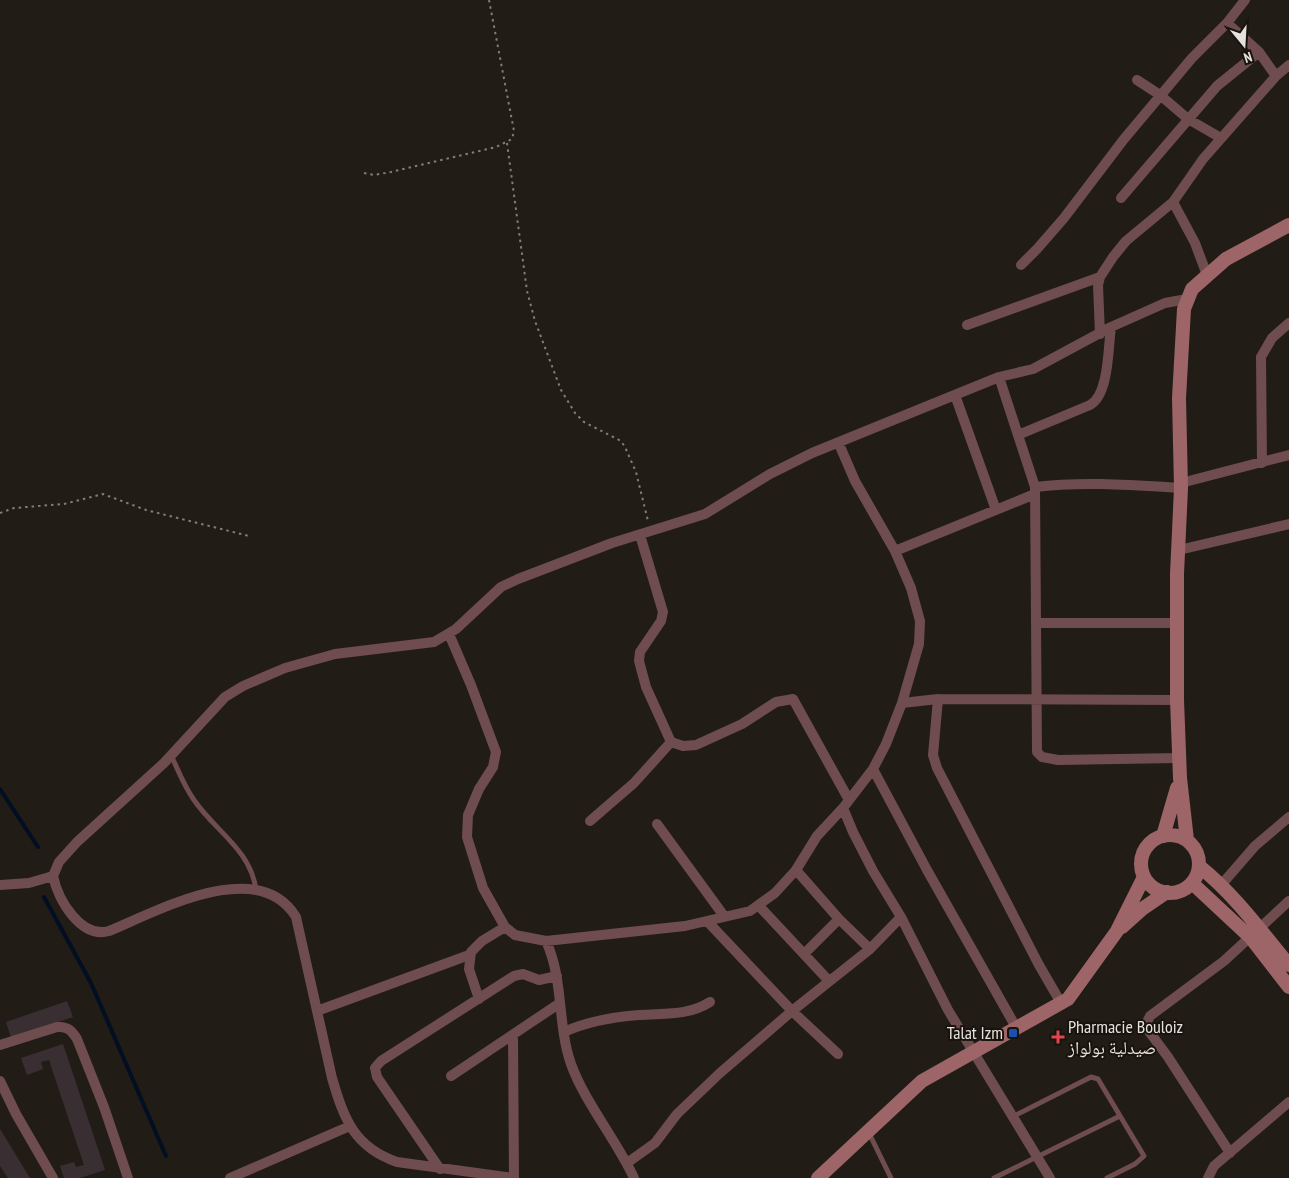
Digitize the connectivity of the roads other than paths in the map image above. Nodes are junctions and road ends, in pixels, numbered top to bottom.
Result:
1 (1245, 0) edge
2 (1227, 23) junction
3 (1260, 52) junction
4 (1289, 65) edge
5 (1276, 76) junction
6 (1137, 80) dead end
7 (1160, 95) junction
8 (1188, 119) junction
9 (1221, 138) junction
10 (1120, 198) dead end
11 (1173, 202) junction
12 (1289, 225) edge
13 (1020, 265) dead end
14 (1207, 275) junction
15 (1100, 277) junction
16 (1187, 299) junction
17 (1289, 323) edge
18 (967, 325) dead end
19 (1111, 327) junction
20 (1100, 334) junction
21 (999, 377) junction
22 (955, 395) junction
23 (1018, 436) junction
24 (839, 444) junction
25 (1289, 455) edge
26 (1262, 463) junction
27 (1181, 486) junction
28 (1035, 491) junction
29 (996, 510) junction
30 (1289, 524) edge
31 (640, 535) junction
32 (1179, 550) junction
33 (895, 551) junction
34 (1037, 623) junction
35 (1177, 624) junction
36 (449, 634) junction
37 (938, 699) junction
38 (1036, 699) junction
39 (1177, 700) junction
40 (902, 703) junction
41 (671, 742) junction
42 (171, 755) junction
43 (1179, 758) junction
44 (873, 769) junction
45 (1180, 778) junction
46 (846, 804) junction
47 (1289, 817) edge
48 (590, 821) dead end
49 (657, 824) dead end
50 (1163, 836) junction
51 (1187, 840) junction
52 (1199, 866) junction
53 (796, 870) junction
54 (54, 876) junction
55 (1144, 877) junction
56 (1192, 883) junction
57 (1222, 884) junction
58 (0, 885) edge
59 (256, 890) junction
60 (1167, 892) junction
61 (1289, 901) edge
62 (759, 906) junction
63 (724, 916) junction
64 (901, 917) junction
65 (839, 919) junction
66 (707, 921) junction
67 (505, 927) junction
68 (1261, 928) junction
69 (1117, 931) junction
70 (1251, 938) junction
71 (546, 941) junction
72 (870, 949) junction
73 (804, 954) junction
74 (469, 955) junction
75 (1289, 965) edge
76 (557, 976) junction
77 (829, 981) junction
78 (1289, 987) edge
79 (479, 998) junction
80 (710, 1002) dead end
81 (560, 1003) junction
82 (1061, 1003) junction
83 (317, 1011) junction
84 (792, 1012) junction
85 (1018, 1029) junction
86 (564, 1032) junction
87 (513, 1035) junction
88 (0, 1045) edge
89 (975, 1051) junction
90 (838, 1054) dead end
91 (450, 1076) dead end
92 (0, 1081) edge
93 (1289, 1102) edge
94 (1014, 1116) junction
95 (1120, 1116) junction
96 (350, 1126) junction
97 (868, 1130) junction
98 (1230, 1153) junction
99 (1038, 1156) junction
100 (627, 1163) junction
101 (440, 1169) junction
102 (53, 1178) edge
103 (128, 1178) edge
104 (230, 1178) edge
105 (514, 1178) edge
106 (634, 1178) edge
107 (818, 1178) edge
108 (891, 1178) edge
109 (994, 1178) edge
110 (1050, 1178) edge
111 (1107, 1178) edge
112 (1208, 1178) edge

1 - 2 street
2 - 3 street
2 - 7 street
3 - 5 street
3 - 8 street
4 - 5 street
5 - 9 street
6 - 7 street
7 - 8 street
7 - 13 street
8 - 9 street
8 - 10 street
9 - 11 street
11 - 14 street
11 - 15 street
12 - 14 street
14 - 16 street
15 - 18 street
15 - 20 street
16 - 19 street
16 - 27 street
17 - 26 street
19 - 20 street
19 - 23 street
20 - 21 street
21 - 22 street
21 - 23 street
22 - 24 street
22 - 29 street
23 - 28 street
24 - 31 street
24 - 33 street
25 - 26 street
26 - 27 street
27 - 28 street
27 - 32 street
28 - 29 street
28 - 34 street
29 - 33 street
30 - 32 street
31 - 36 street
31 - 41 street
32 - 35 street
33 - 40 street
34 - 35 street
34 - 38 street
35 - 39 street
36 - 42 street
36 - 67 street
37 - 38 street
37 - 40 street
37 - 82 street
38 - 39 street
38 - 43 street
39 - 43 street
40 - 44 street
41 - 46 street
41 - 48 street
42 - 54 street
42 - 59 lane
43 - 45 street
44 - 46 street
44 - 85 street
45 - 50 street
45 - 51 street
46 - 53 street
46 - 64 street
47 - 57 street
49 - 63 street
50 - 51 street
50 - 55 street
51 - 52 street
52 - 56 street
52 - 57 street
53 - 62 street
53 - 65 street
54 - 58 street
54 - 59 street
55 - 60 street
55 - 69 street
56 - 60 street
56 - 70 street
57 - 68 street
59 - 83 street
60 - 69 street
61 - 68 street
62 - 63 street
62 - 73 street
63 - 66 street
64 - 72 street
64 - 89 street
65 - 72 street
65 - 73 street
66 - 71 street
66 - 84 street
67 - 71 street
67 - 74 street
68 - 70 street
68 - 75 street
69 - 82 street
70 - 78 street
70 - 98 street
71 - 76 street
72 - 77 street
73 - 77 street
74 - 79 street
74 - 83 street
76 - 79 street
76 - 81 street
77 - 84 street
79 - 101 street
80 - 86 street
81 - 86 street
81 - 87 street
82 - 85 street
83 - 96 street
84 - 90 street
84 - 100 street
85 - 89 street
86 - 100 street
87 - 91 street
87 - 105 street
88 - 103 street
89 - 94 street
89 - 97 street
92 - 102 street
93 - 98 street
94 - 95 lane
94 - 99 street
95 - 99 lane
95 - 111 lane
96 - 101 street
96 - 104 street
97 - 107 street
97 - 108 lane
98 - 112 street
99 - 109 lane
99 - 110 street
100 - 106 street
101 - 105 street

